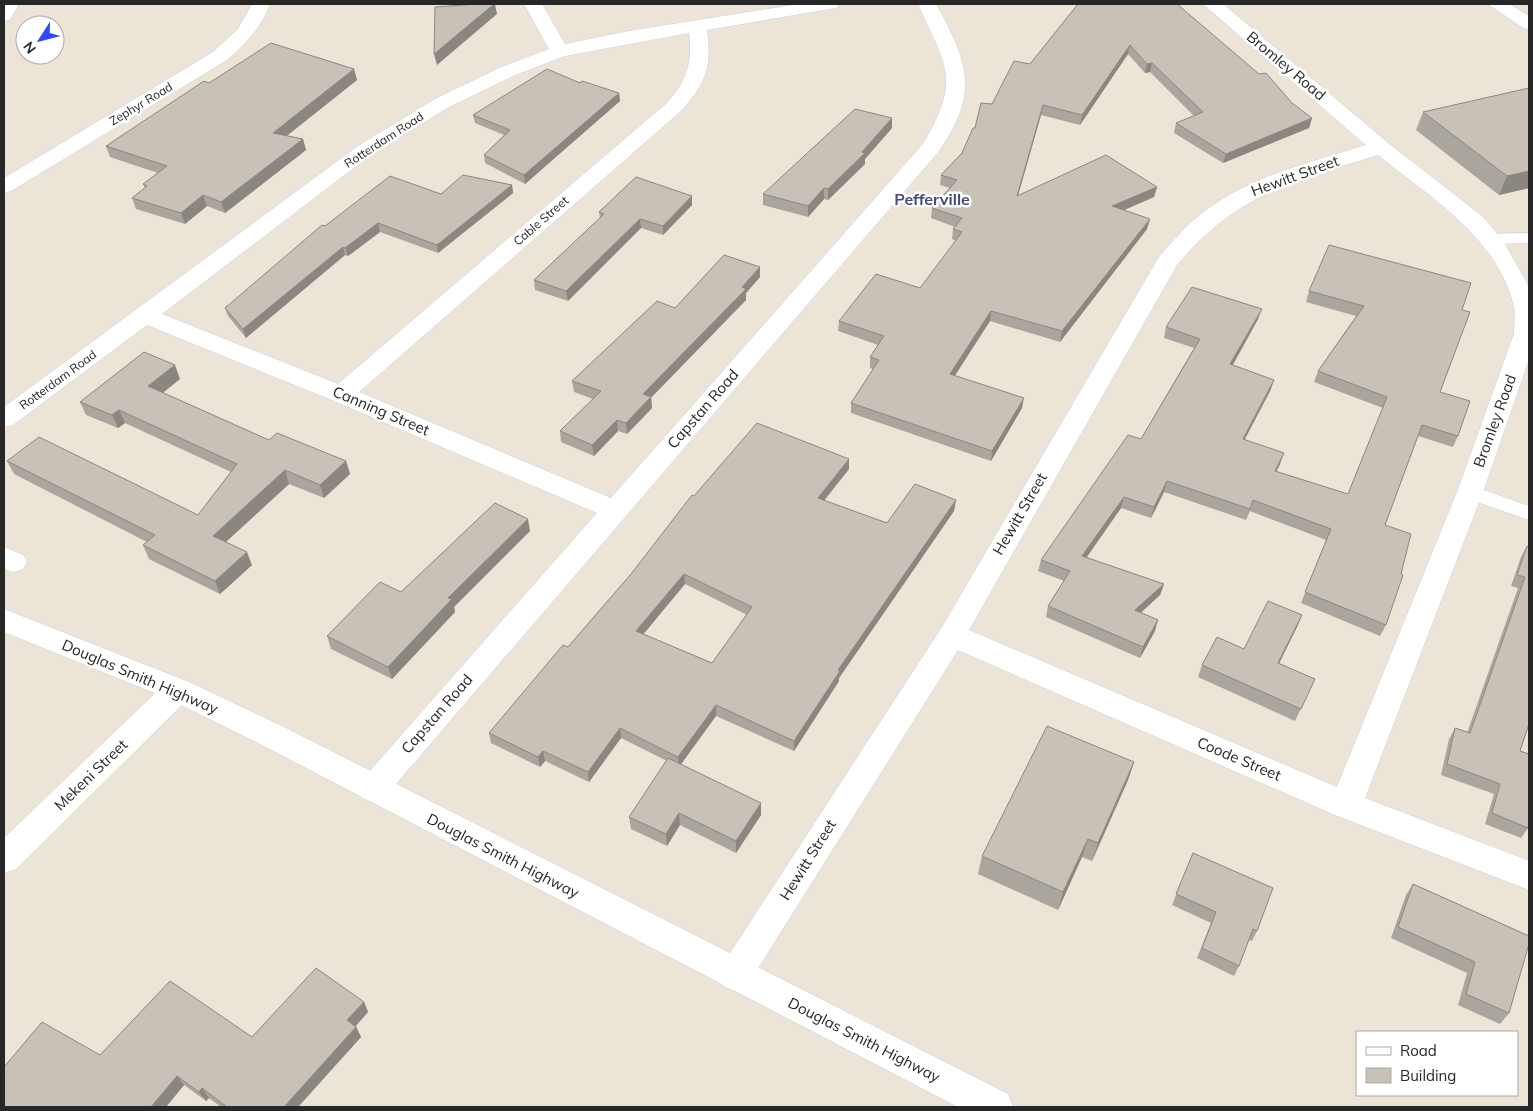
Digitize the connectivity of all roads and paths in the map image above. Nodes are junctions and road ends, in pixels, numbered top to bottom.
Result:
1 (10, 4) edge
2 (262, 4) edge
3 (533, 4) edge
4 (830, 4) edge
5 (927, 4) edge
6 (1212, 4) edge
7 (1498, 4) edge
8 (796, 6) edge
9 (4, 16) edge
10 (1529, 24) edge
11 (697, 26) junction
12 (560, 51) junction
13 (1381, 147) junction
14 (4, 186) edge
15 (1529, 238) edge
16 (1491, 239) junction
17 (145, 316) junction
18 (1525, 353) edge
19 (341, 394) junction
20 (4, 420) edge
21 (1470, 492) junction
22 (615, 510) junction
23 (1529, 513) edge
24 (4, 620) edge
25 (952, 634) junction
26 (178, 690) junction
27 (373, 789) junction
28 (1346, 805) junction
29 (4, 859) edge
30 (1529, 876) edge
31 (735, 975) junction
32 (996, 1107) edge

1 - 9 street
2 - 14 street, Zephyr Road
3 - 12 street
4 - 8 street, Rotterdam Road
5 - 22 street, Capstan Road
6 - 13 street, Bromley Road
7 - 10 street
8 - 11 street, Rotterdam Road
11 - 12 street, Rotterdam Road
11 - 19 street, Cable Street
12 - 17 street, Rotterdam Road
13 - 16 street, Bromley Road
13 - 25 street, Hewitt Street
15 - 16 lane
16 - 18 street, Bromley Road
17 - 19 street, Canning Street
17 - 20 street, Rotterdam Road
18 - 21 street, Bromley Road
19 - 22 street, Canning Street
21 - 23 lane
21 - 28 street, Bromley Road
22 - 27 street, Capstan Road
24 - 26 street, Douglas Smith Highway
25 - 28 street, Coode Street
25 - 31 street, Hewitt Street
26 - 27 street, Douglas Smith Highway
26 - 29 street, Mekeni Street
27 - 31 street, Douglas Smith Highway
28 - 30 street, Coode Street
31 - 32 street, Douglas Smith Highway

